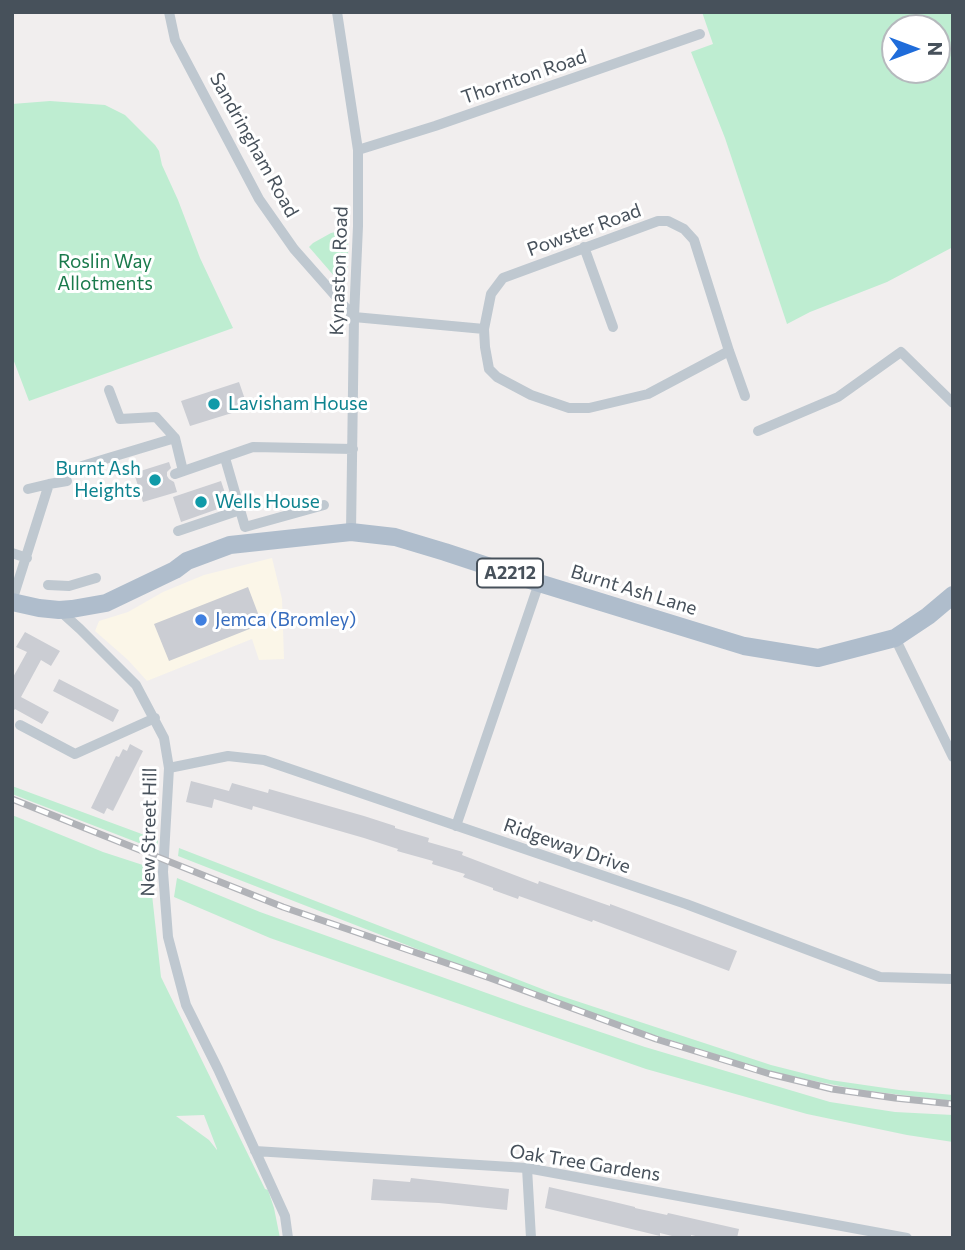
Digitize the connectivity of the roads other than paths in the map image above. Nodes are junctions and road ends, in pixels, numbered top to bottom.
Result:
1 (169, 12) edge
2 (337, 12) edge
3 (700, 34) dead end
4 (358, 150) junction
5 (584, 247) junction
6 (354, 317) junction
7 (612, 327) dead end
8 (484, 329) junction
9 (729, 351) junction
10 (109, 390) dead end
11 (745, 396) dead end
12 (953, 403) edge
13 (758, 431) dead end
14 (175, 438) junction
15 (353, 449) junction
16 (225, 457) junction
17 (82, 466) dead end
18 (67, 481) dead end
19 (50, 484) junction
20 (28, 489) dead end
21 (324, 505) dead end
22 (240, 510) junction
23 (178, 531) dead end
24 (351, 532) junction
25 (12, 553) edge
26 (26, 558) junction
27 (96, 578) dead end
28 (539, 583) junction
29 (48, 585) dead end
30 (69, 586) junction
31 (953, 595) edge
32 (12, 602) edge
33 (66, 610) junction
34 (895, 638) junction
35 (155, 718) junction
36 (20, 725) dead end
37 (953, 757) edge
38 (169, 768) junction
39 (456, 826) junction
40 (953, 979) edge
41 (255, 1151) junction
42 (527, 1168) junction
43 (288, 1238) edge
44 (531, 1238) edge
45 (907, 1238) edge

1 - 6 street, Sandringham Road
2 - 4 street, Kynaston Road
3 - 4 street, Thornton Road
4 - 6 street, Kynaston Road
5 - 7 street
5 - 8 street, Powster Road
5 - 9 street, Powster Road
6 - 8 street
6 - 15 street, Kynaston Road
8 - 9 street, Powster Road
9 - 11 street, Powster Road
10 - 14 street
12 - 13 street
14 - 16 street
14 - 17 street
15 - 16 street
15 - 24 street, Kynaston Road
16 - 22 street
18 - 19 street
19 - 20 street
19 - 26 street
21 - 22 street
22 - 23 street
24 - 28 main road, Burnt Ash Lane / A2212
24 - 33 main road, Burnt Ash Lane / A2212
25 - 26 street
26 - 32 street
27 - 30 street
28 - 34 main road, Burnt Ash Lane / A2212
28 - 39 street
29 - 30 street
30 - 33 street
31 - 34 main road, Burnt Ash Lane / A2212
32 - 33 main road, Burnt Ash Lane / A2212
33 - 35 street, New Street Hill
34 - 37 street
35 - 36 street
35 - 38 street, New Street Hill
38 - 39 street, Ridgeway Drive
38 - 41 street, New Street Hill
39 - 40 street, Ridgeway Drive
41 - 42 street, Oak Tree Gardens
41 - 43 street, New Street Hill
42 - 44 street
42 - 45 street, Oak Tree Gardens

